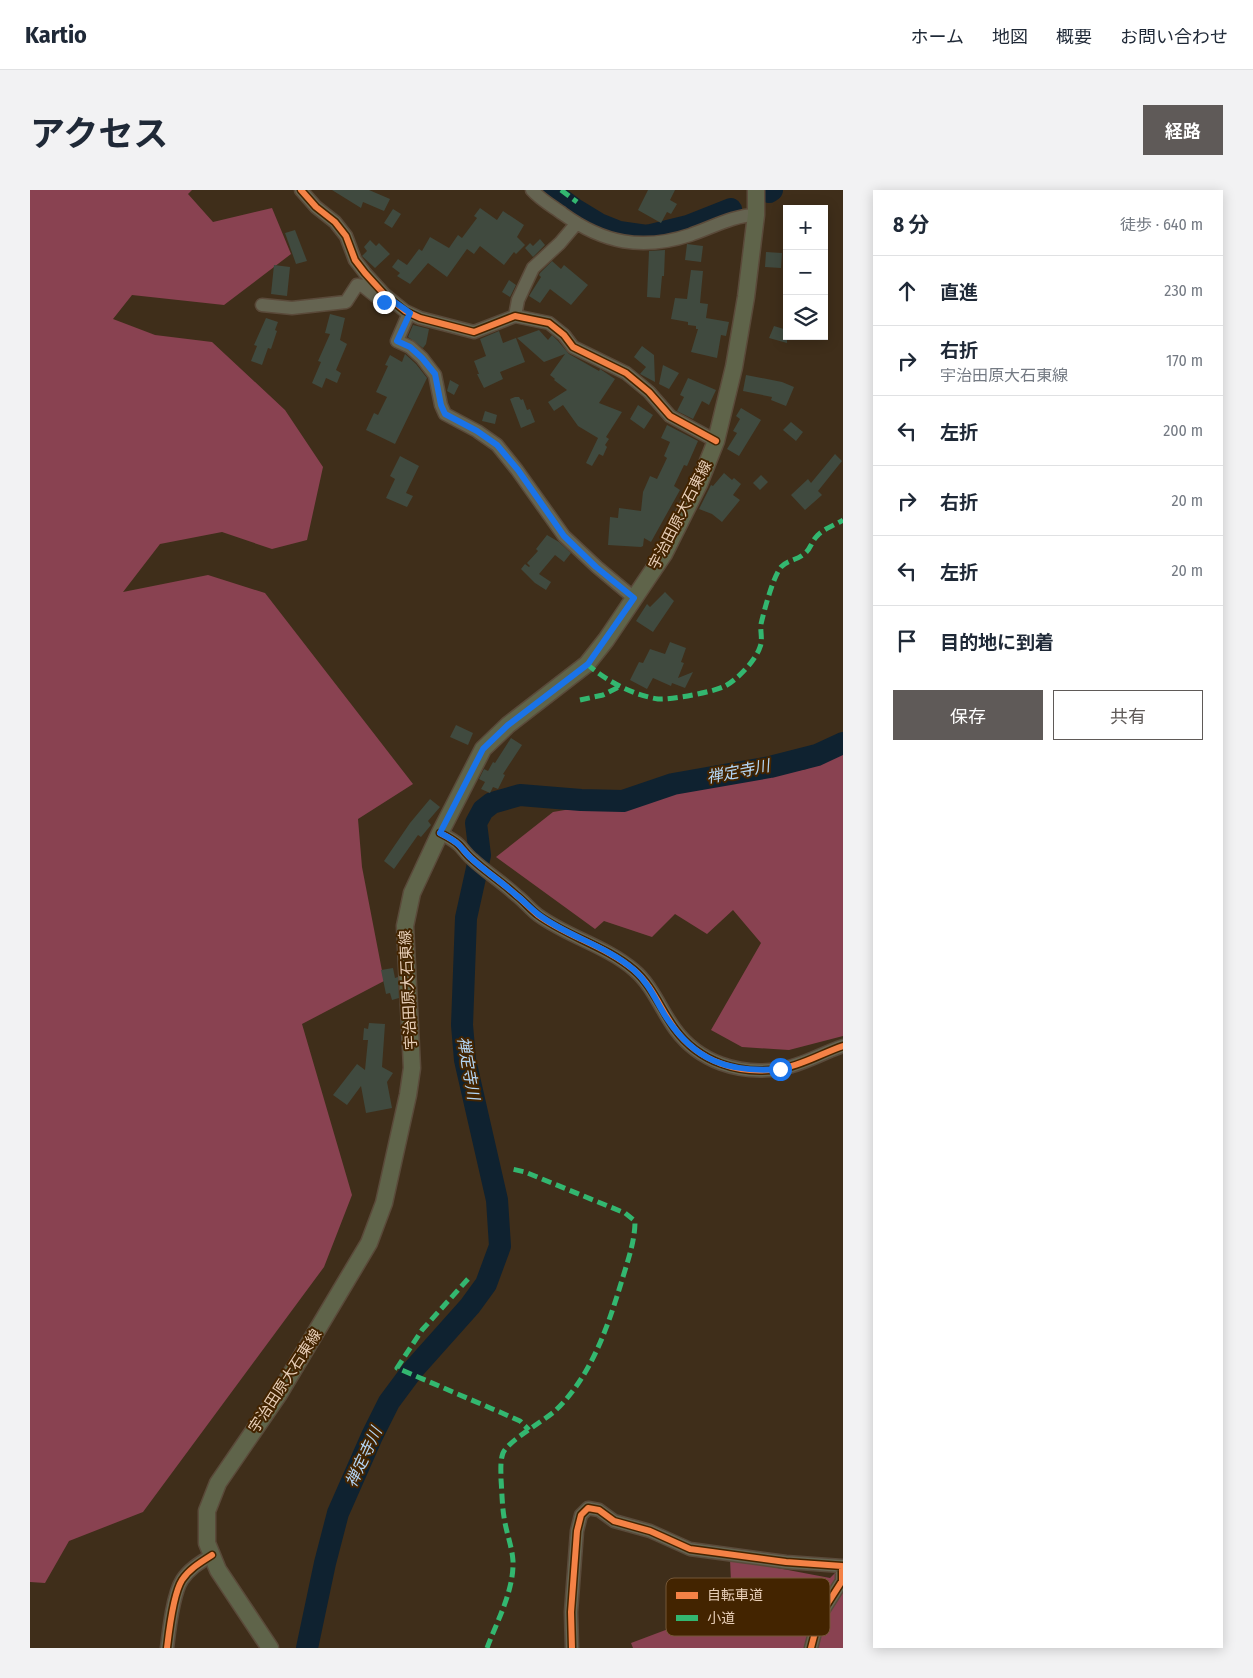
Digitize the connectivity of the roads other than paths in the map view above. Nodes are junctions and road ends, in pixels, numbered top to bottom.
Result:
1 (301, 190) edge
2 (532, 190) edge
3 (756, 190) edge
4 (756, 216) junction
5 (576, 224) junction
6 (389, 298) junction
7 (262, 306) dead end
8 (410, 313) junction
9 (515, 316) junction
10 (716, 441) junction
11 (634, 598) junction
12 (440, 833) junction
13 (843, 1046) edge
14 (212, 1555) junction
15 (830, 1600) edge
16 (167, 1648) edge
17 (270, 1648) edge
18 (572, 1648) edge

1 - 6 street
2 - 5 street
3 - 4 main road, 宇治田原大石東線
4 - 5 street
4 - 10 main road, 宇治田原大石東線
5 - 9 street
6 - 7 street
6 - 8 street
8 - 9 street
8 - 11 street
9 - 10 street
10 - 11 main road, 宇治田原大石東線
11 - 12 main road, 宇治田原大石東線
12 - 13 street
12 - 14 main road, 宇治田原大石東線
14 - 16 street
14 - 17 main road, 宇治田原大石東線
15 - 18 street

